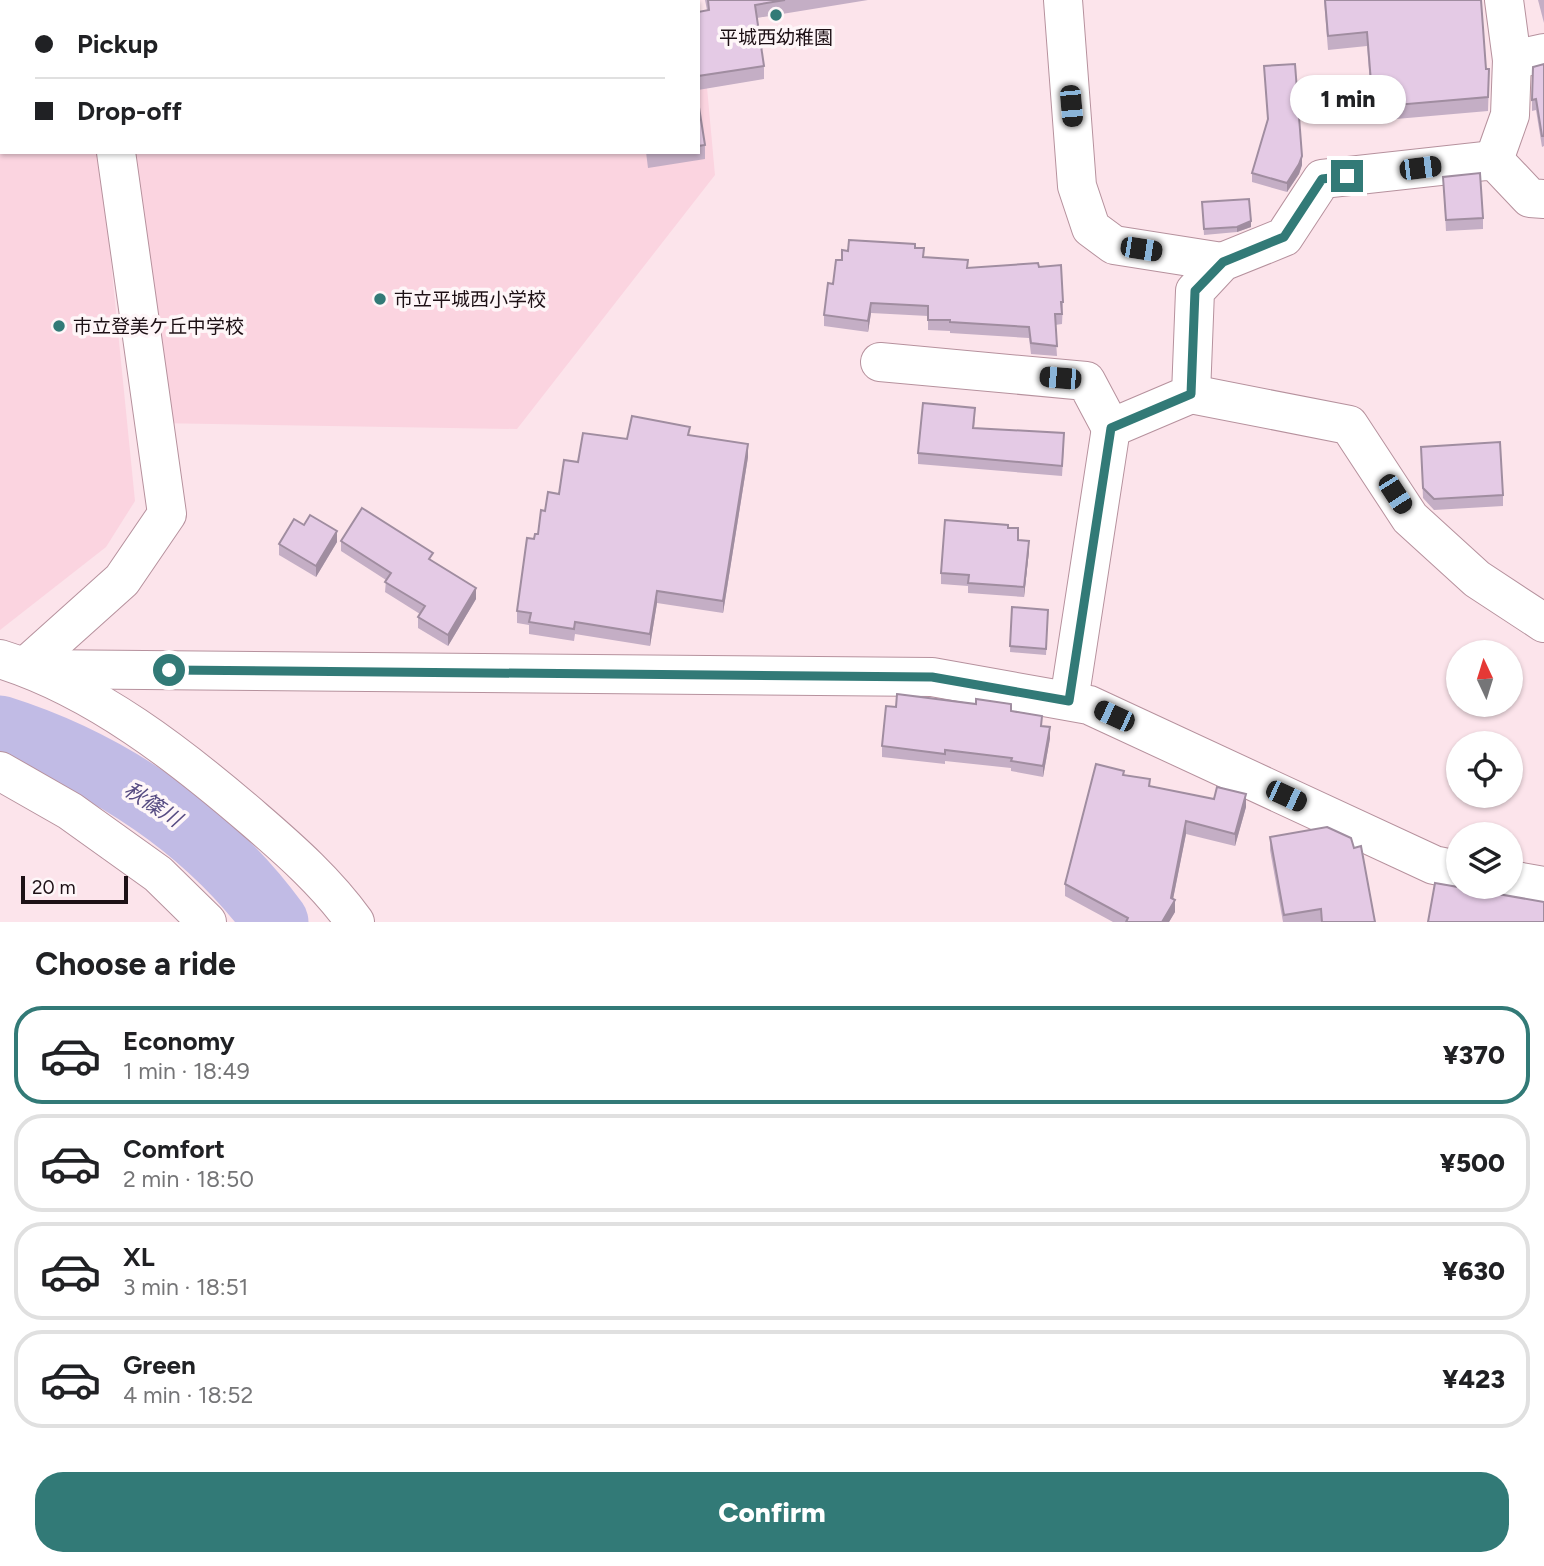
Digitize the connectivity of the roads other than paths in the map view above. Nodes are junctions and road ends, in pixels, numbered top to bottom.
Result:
1 (1063, 0) edge
2 (1504, 0) edge
3 (1528, 56) edge
4 (116, 154) edge
5 (1494, 160) junction
6 (1544, 199) edge
7 (1223, 262) junction
8 (880, 362) dead end
9 (1191, 394) junction
10 (1111, 428) junction
11 (1544, 623) edge
12 (19, 665) edge
13 (1069, 701) junction
14 (0, 771) edge
15 (1446, 868) edge
16 (1523, 882) edge
17 (1544, 886) edge
18 (207, 922) edge
19 (355, 922) edge

1 - 7 street
2 - 3 street
3 - 5 street
4 - 12 street
5 - 6 street
5 - 7 street
7 - 9 street
8 - 10 street
9 - 10 street
9 - 11 street
10 - 13 street
12 - 13 street
12 - 19 street
13 - 15 street
14 - 18 street
16 - 17 street

